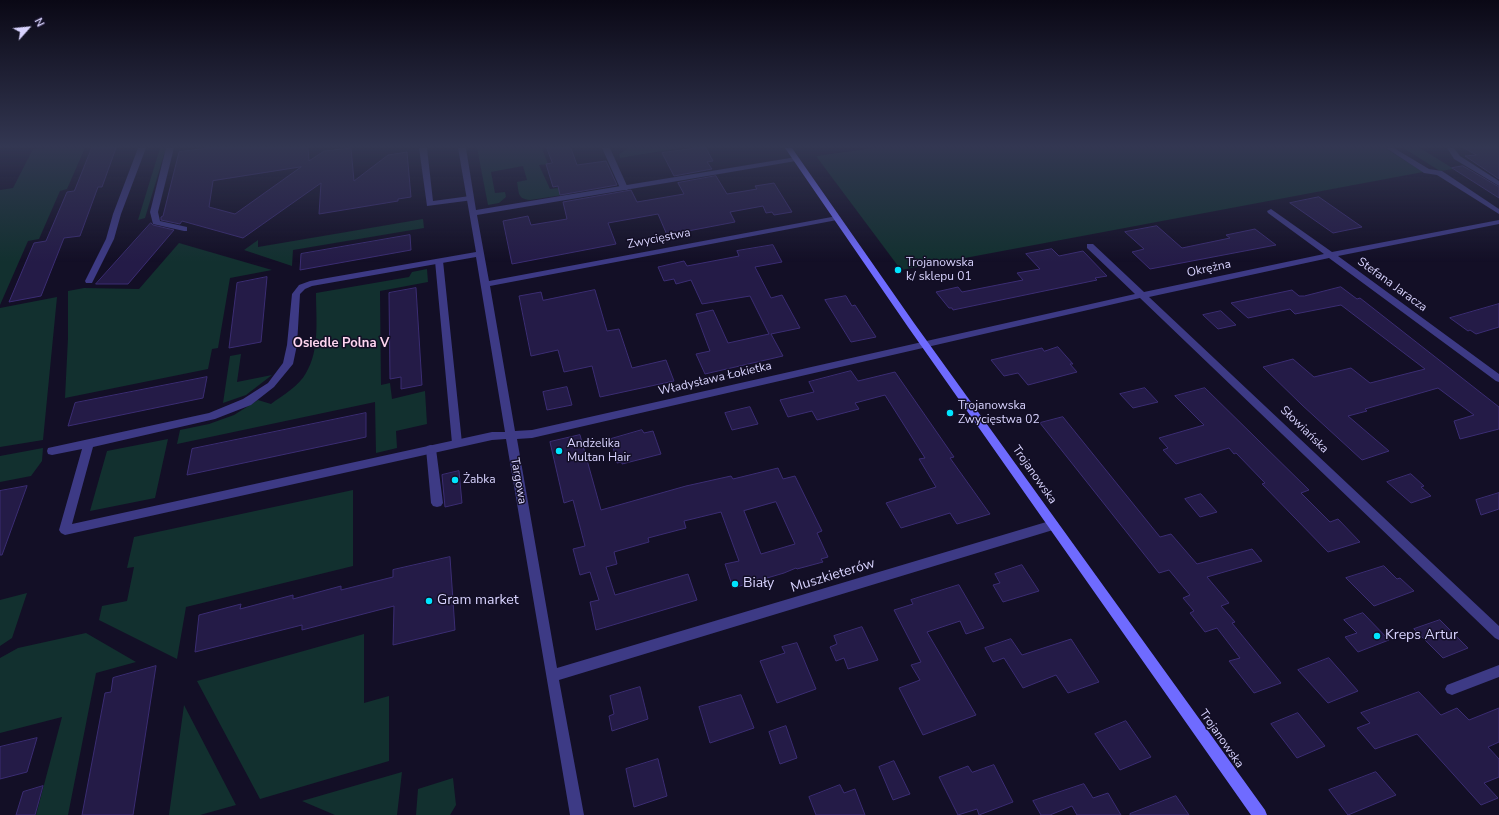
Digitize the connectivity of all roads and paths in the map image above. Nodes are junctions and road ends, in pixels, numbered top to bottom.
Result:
1 (128, 186) edge
2 (160, 186) edge
3 (428, 186) edge
4 (468, 186) edge
5 (636, 186) edge
6 (815, 186) edge
7 (1459, 186) edge
8 (624, 188) joint
9 (470, 198) junction
10 (1271, 211) dead end
11 (1499, 212) edge
12 (472, 213) junction
13 (837, 218) junction
14 (1499, 222) edge
15 (184, 229) dead end
16 (1090, 246) dead end
17 (480, 254) junction
18 (1331, 255) junction
19 (440, 261) junction
20 (89, 281) dead end
21 (486, 284) junction
22 (1143, 295) junction
23 (924, 344) junction
24 (1499, 379) edge
25 (510, 435) junction
26 (457, 443) junction
27 (90, 444) junction
28 (430, 449) junction
29 (52, 451) dead end
30 (436, 503) dead end
31 (1053, 525) junction
32 (1499, 634) edge
33 (1499, 671) edge
34 (552, 676) junction
35 (1452, 689) dead end
36 (577, 815) edge
37 (1260, 815) edge

1 - 20 street
2 - 15 street
3 - 9 street
4 - 9 street, Targowa
5 - 8 street
6 - 13 street, Trojanowska
7 - 11 street
8 - 12 street
9 - 12 street, Targowa
10 - 18 street, Stefana Jaracza
12 - 17 street, Targowa
13 - 21 street, Zwycięstwa
13 - 23 street, Trojanowska
14 - 18 street, Okrężna
16 - 22 street, Słowiańska
17 - 19 street
17 - 21 street, Targowa
18 - 22 street, Okrężna
18 - 24 street, Stefana Jaracza
19 - 26 street
19 - 27 street
21 - 25 street, Targowa
22 - 23 street, Okrężna
22 - 32 street, Słowiańska
23 - 25 street, Władysława Łokietka
23 - 31 street, Trojanowska
25 - 26 street, Władysława Łokietka
25 - 34 street, Targowa
26 - 28 street, Władysława Łokietka
27 - 28 street, Władysława Łokietka
27 - 29 street
28 - 30 street
31 - 34 street, Muszkieterów
31 - 37 street, Trojanowska
33 - 35 street
34 - 36 street, Targowa

